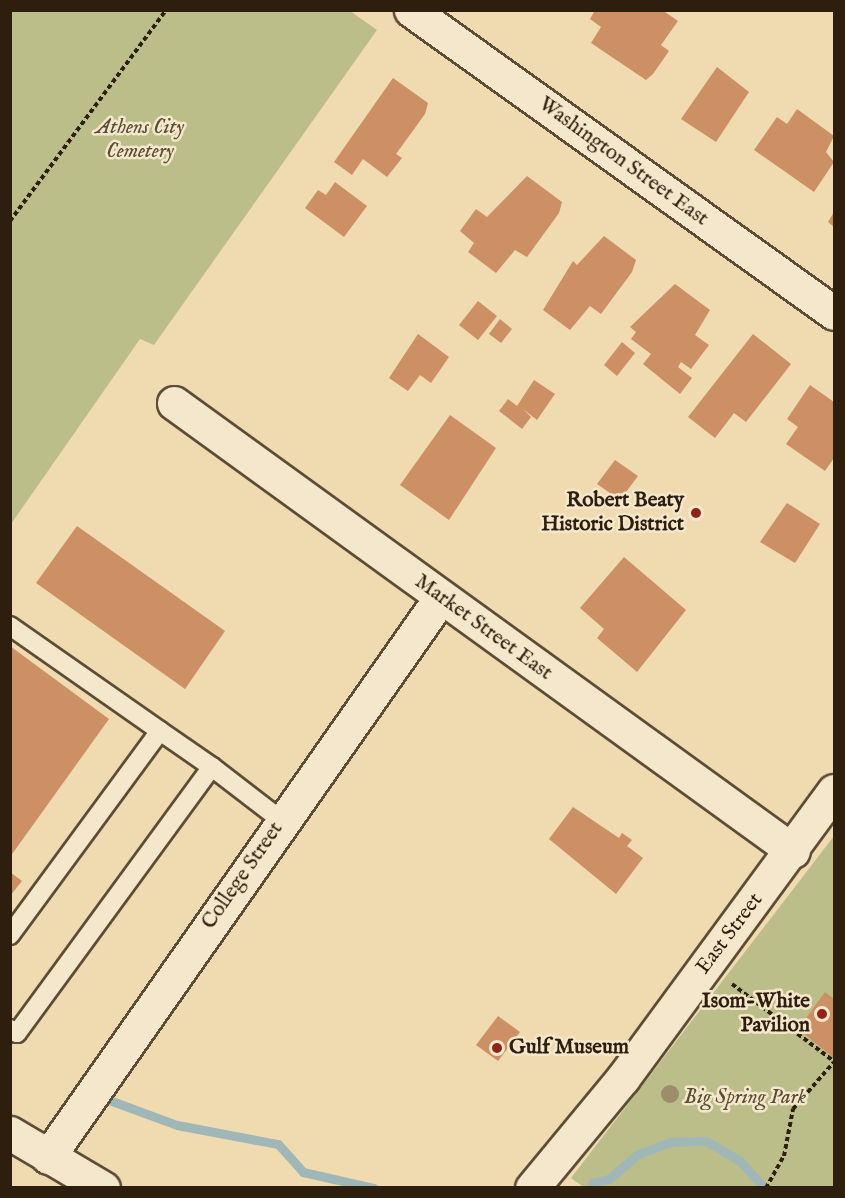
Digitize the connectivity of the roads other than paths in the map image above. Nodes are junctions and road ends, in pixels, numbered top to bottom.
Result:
1 (411, 10) edge
2 (834, 313) edge
3 (174, 403) dead end
4 (441, 597) junction
5 (10, 626) edge
6 (160, 731) junction
7 (212, 767) junction
8 (834, 791) edge
9 (282, 821) junction
10 (793, 851) junction
11 (10, 935) edge
12 (10, 1029) edge
13 (10, 1133) edge
14 (48, 1157) junction
15 (103, 1188) edge
16 (532, 1188) edge

1 - 2 street, Washington Street East
3 - 4 street, Market Street East
4 - 9 street, College Street
4 - 10 street, Market Street East
5 - 6 lane
6 - 7 lane
6 - 11 lane
7 - 9 lane
7 - 12 lane
8 - 10 street, East Street
9 - 14 street, College Street
10 - 16 street, East Street
13 - 14 street
14 - 15 street

